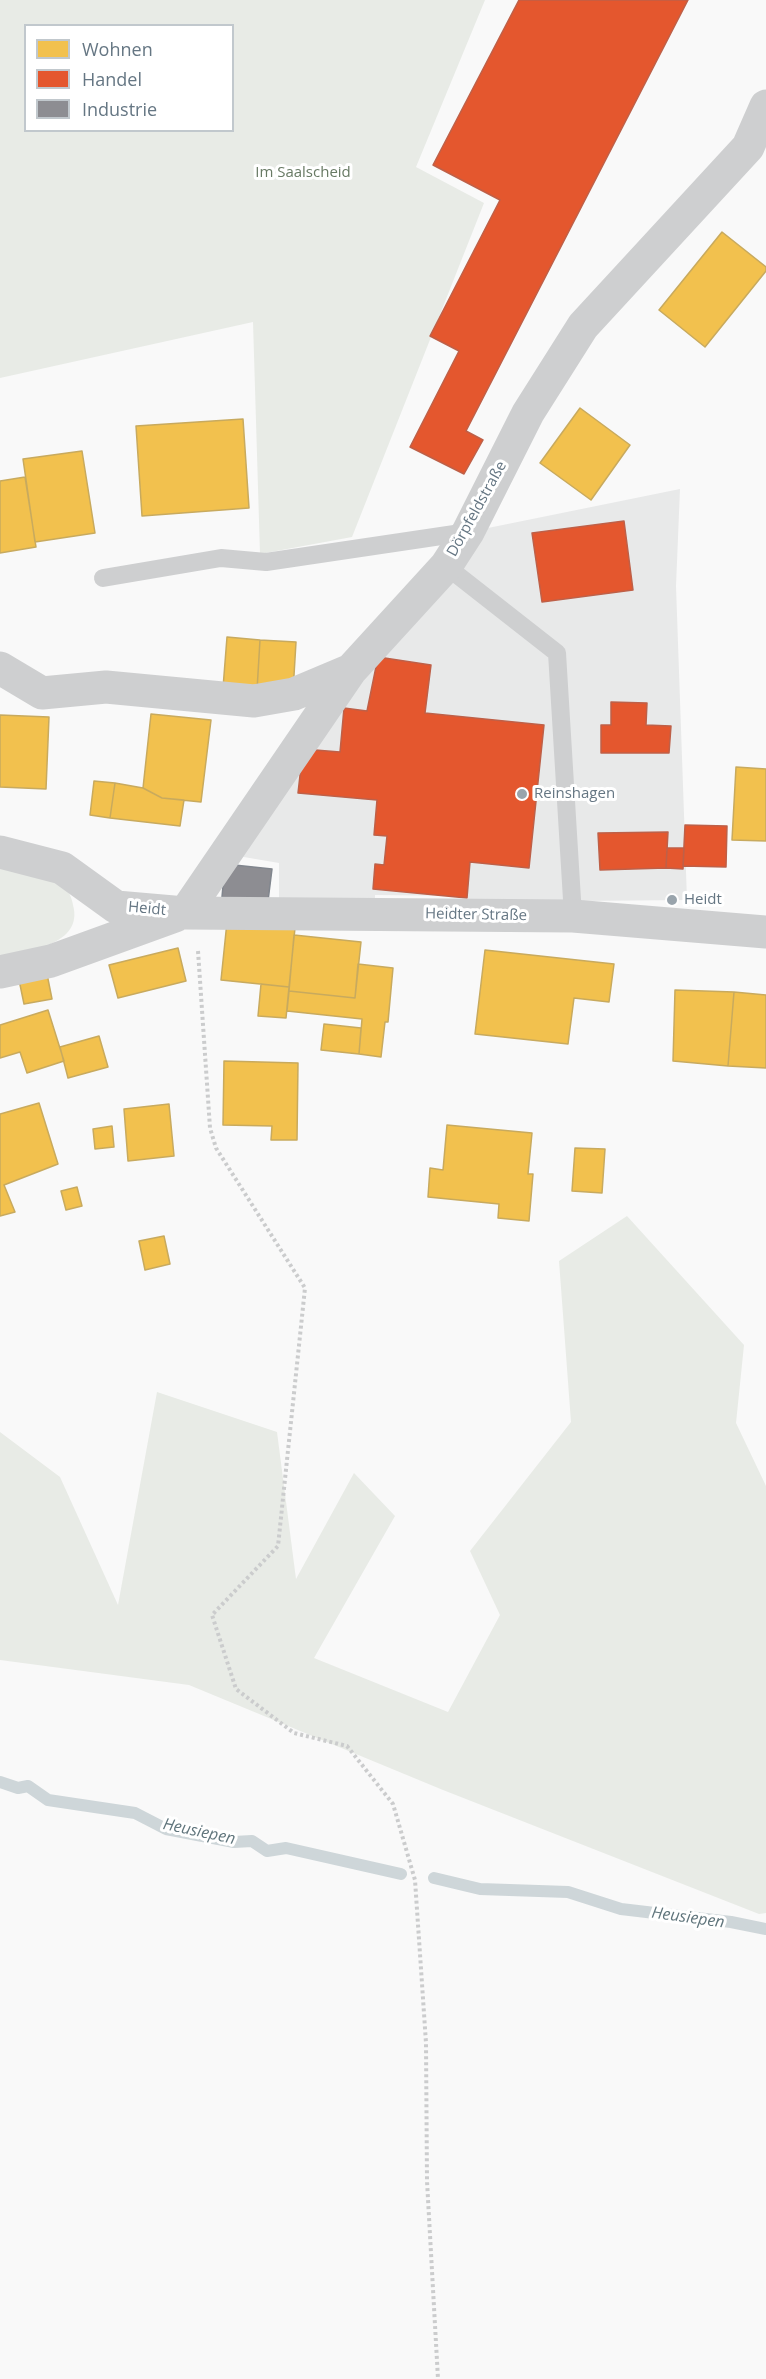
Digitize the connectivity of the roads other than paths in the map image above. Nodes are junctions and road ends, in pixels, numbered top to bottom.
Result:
1 (766, 106) edge
2 (468, 532) junction
3 (446, 566) junction
4 (103, 578) dead end
5 (0, 668) edge
6 (351, 670) junction
7 (0, 852) edge
8 (185, 913) junction
9 (573, 916) junction
10 (766, 932) edge
11 (0, 972) edge

1 - 2 street, Dörpfeldstraße
2 - 3 street, Dörpfeldstraße
2 - 4 lane
3 - 6 street, Dörpfeldstraße
3 - 9 lane
5 - 6 street
6 - 8 street, Dörpfeldstraße
7 - 8 street, Heidt
8 - 9 street, Heidter Straße
8 - 11 street, Heidt
9 - 10 street, Heidter Straße

